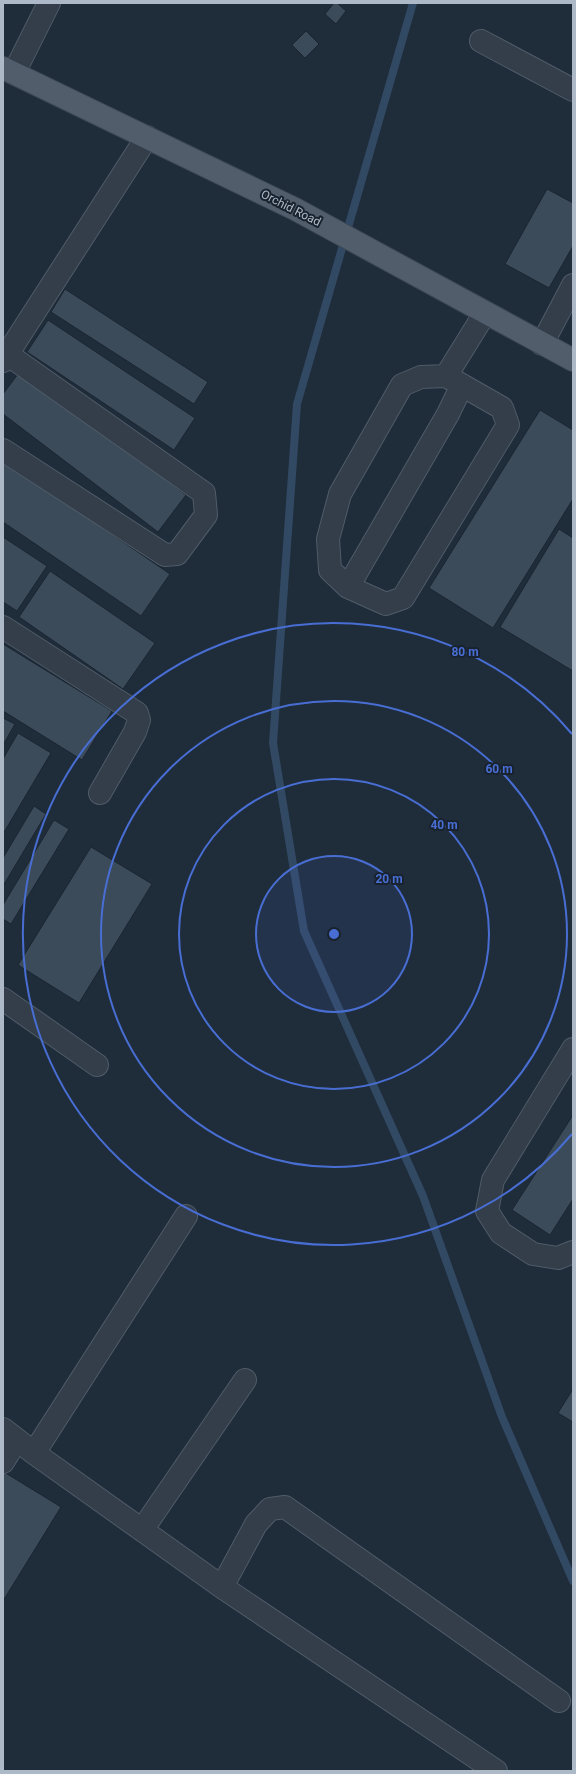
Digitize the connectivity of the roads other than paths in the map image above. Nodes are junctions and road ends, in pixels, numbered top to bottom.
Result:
1 (49, 3) edge
2 (481, 41) dead end
3 (8, 70) edge
4 (573, 90) edge
5 (147, 137) junction
6 (573, 285) edge
7 (486, 313) junction
8 (542, 344) junction
9 (5, 358) edge
10 (573, 360) edge
11 (454, 381) junction
12 (3, 450) edge
13 (348, 587) junction
14 (3, 627) edge
15 (100, 793) dead end
16 (3, 999) edge
17 (573, 1049) edge
18 (97, 1064) dead end
19 (186, 1216) dead end
20 (573, 1252) edge
21 (245, 1380) dead end
22 (10, 1435) edge
23 (34, 1453) junction
24 (3, 1462) edge
25 (142, 1530) junction
26 (222, 1587) junction
27 (559, 1701) dead end
28 (496, 1771) edge

1 - 3 street
2 - 4 street
3 - 5 main road, Orchid Road
5 - 7 main road, Orchid Road
5 - 9 street
6 - 8 street
7 - 8 main road, Orchid Road
7 - 11 street
8 - 10 main road, Orchid Road
9 - 12 street
11 - 13 street
11 - 13 street
11 - 13 street
14 - 15 street
16 - 18 street
17 - 20 street
19 - 23 street
21 - 25 street
22 - 23 street
22 - 24 street
23 - 25 street
25 - 26 street
26 - 27 street
26 - 28 street

